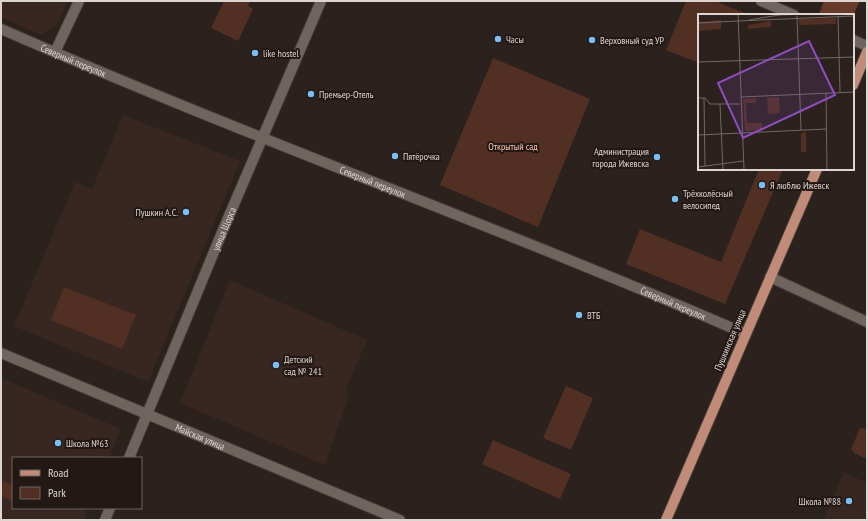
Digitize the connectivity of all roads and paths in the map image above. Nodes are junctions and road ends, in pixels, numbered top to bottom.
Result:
1 (79, 1) edge
2 (322, 1) edge
3 (761, 1) edge
4 (792, 14) edge
5 (1, 29) edge
6 (854, 40) edge
7 (867, 46) edge
8 (55, 52) junction
9 (867, 52) edge
10 (854, 83) edge
11 (263, 139) junction
12 (817, 170) edge
13 (770, 277) junction
14 (867, 322) edge
15 (746, 334) junction
16 (1, 353) edge
17 (147, 414) junction
18 (129, 457) edge
19 (110, 509) edge
20 (105, 520) edge
21 (400, 520) edge
22 (666, 520) edge

1 - 8 street
2 - 11 street, улица Щорса
3 - 4 street
5 - 8 street, Северный переулок
6 - 7 street
8 - 11 street, Северный переулок
9 - 10 main road
11 - 15 street, Северный переулок
11 - 17 street, улица Щорса
12 - 13 main road, Пушкинская улица
13 - 14 street
13 - 15 main road, Пушкинская улица
15 - 22 main road, Пушкинская улица
16 - 17 street, Майская улица
17 - 18 street, улица Щорса
17 - 21 street, Майская улица
19 - 20 street

